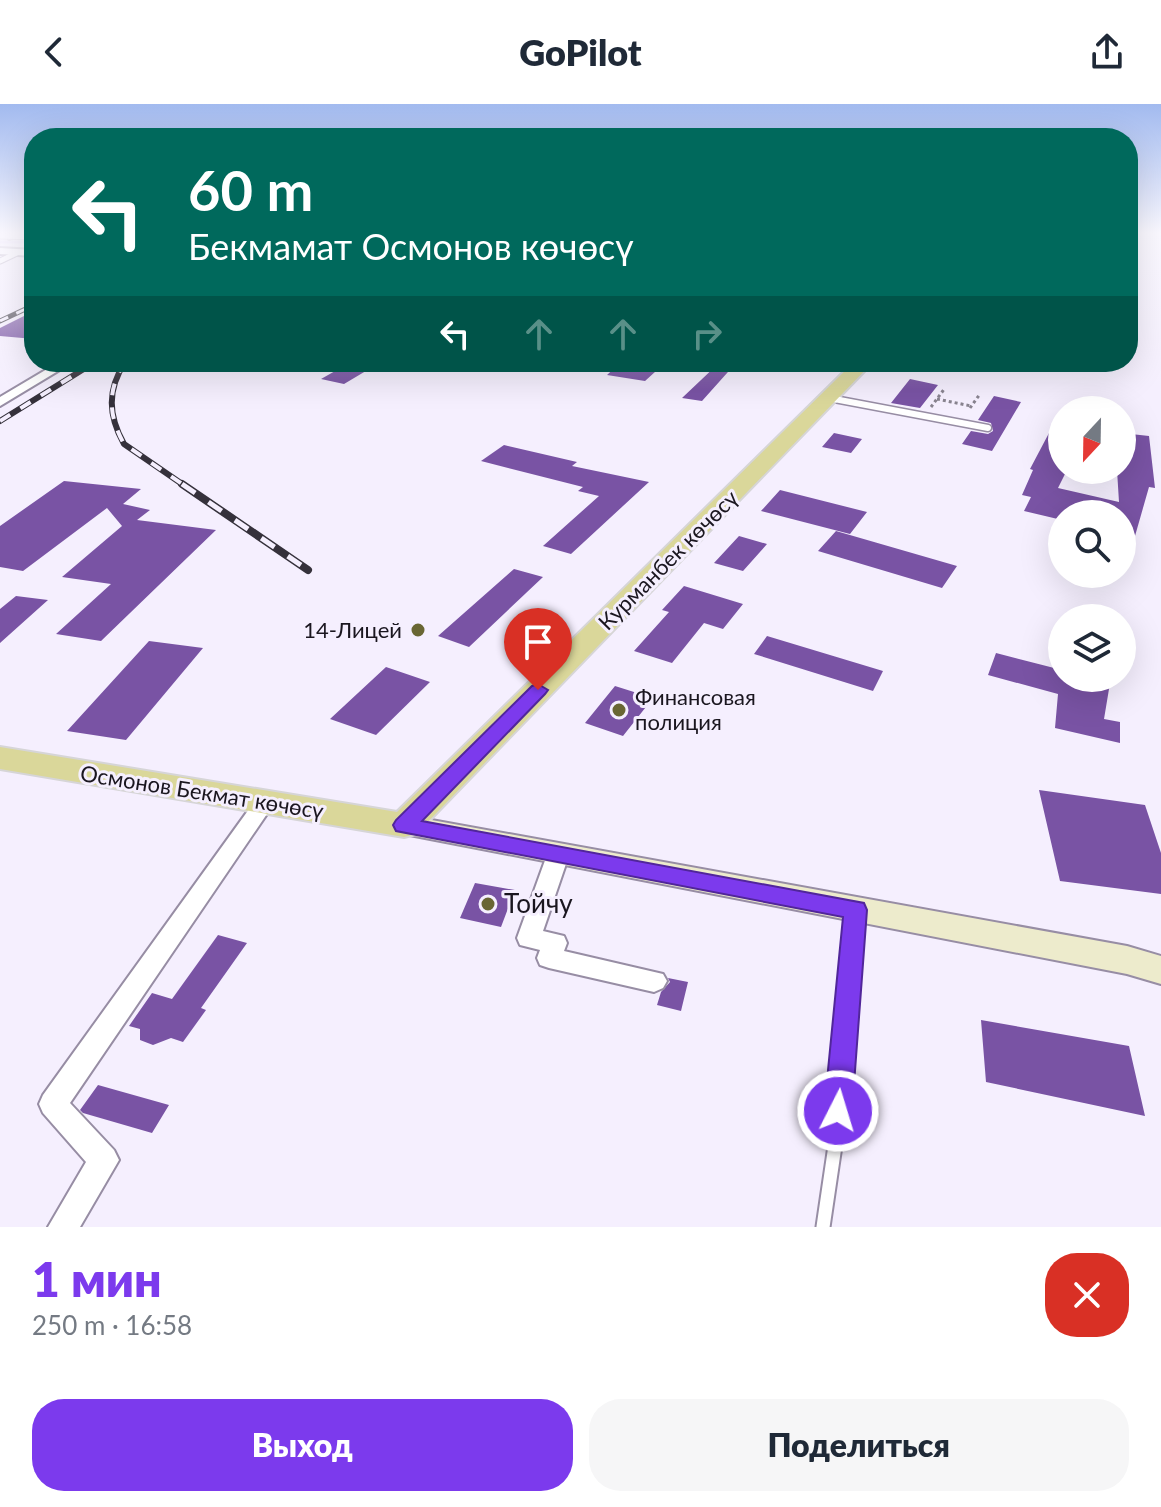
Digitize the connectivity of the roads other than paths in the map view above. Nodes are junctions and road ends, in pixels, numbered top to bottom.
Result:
1 (50, 372) edge
2 (854, 372) edge
3 (829, 398) junction
4 (0, 402) edge
5 (988, 428) dead end
6 (0, 758) edge
7 (264, 803) junction
8 (404, 825) junction
9 (558, 855) junction
10 (855, 910) junction
11 (1161, 970) edge
12 (654, 981) dead end
13 (63, 1227) edge
14 (823, 1227) edge

1 - 4 street
2 - 3 main road, Курманбек көчөсү
3 - 5 lane
3 - 8 main road, Курманбек көчөсү
6 - 7 main road, Осмонов Бекмат көчөсү
7 - 8 main road, Осмонов Бекмат көчөсү
7 - 13 street
8 - 9 main road
9 - 10 main road
9 - 12 street
10 - 11 main road
10 - 14 lane

